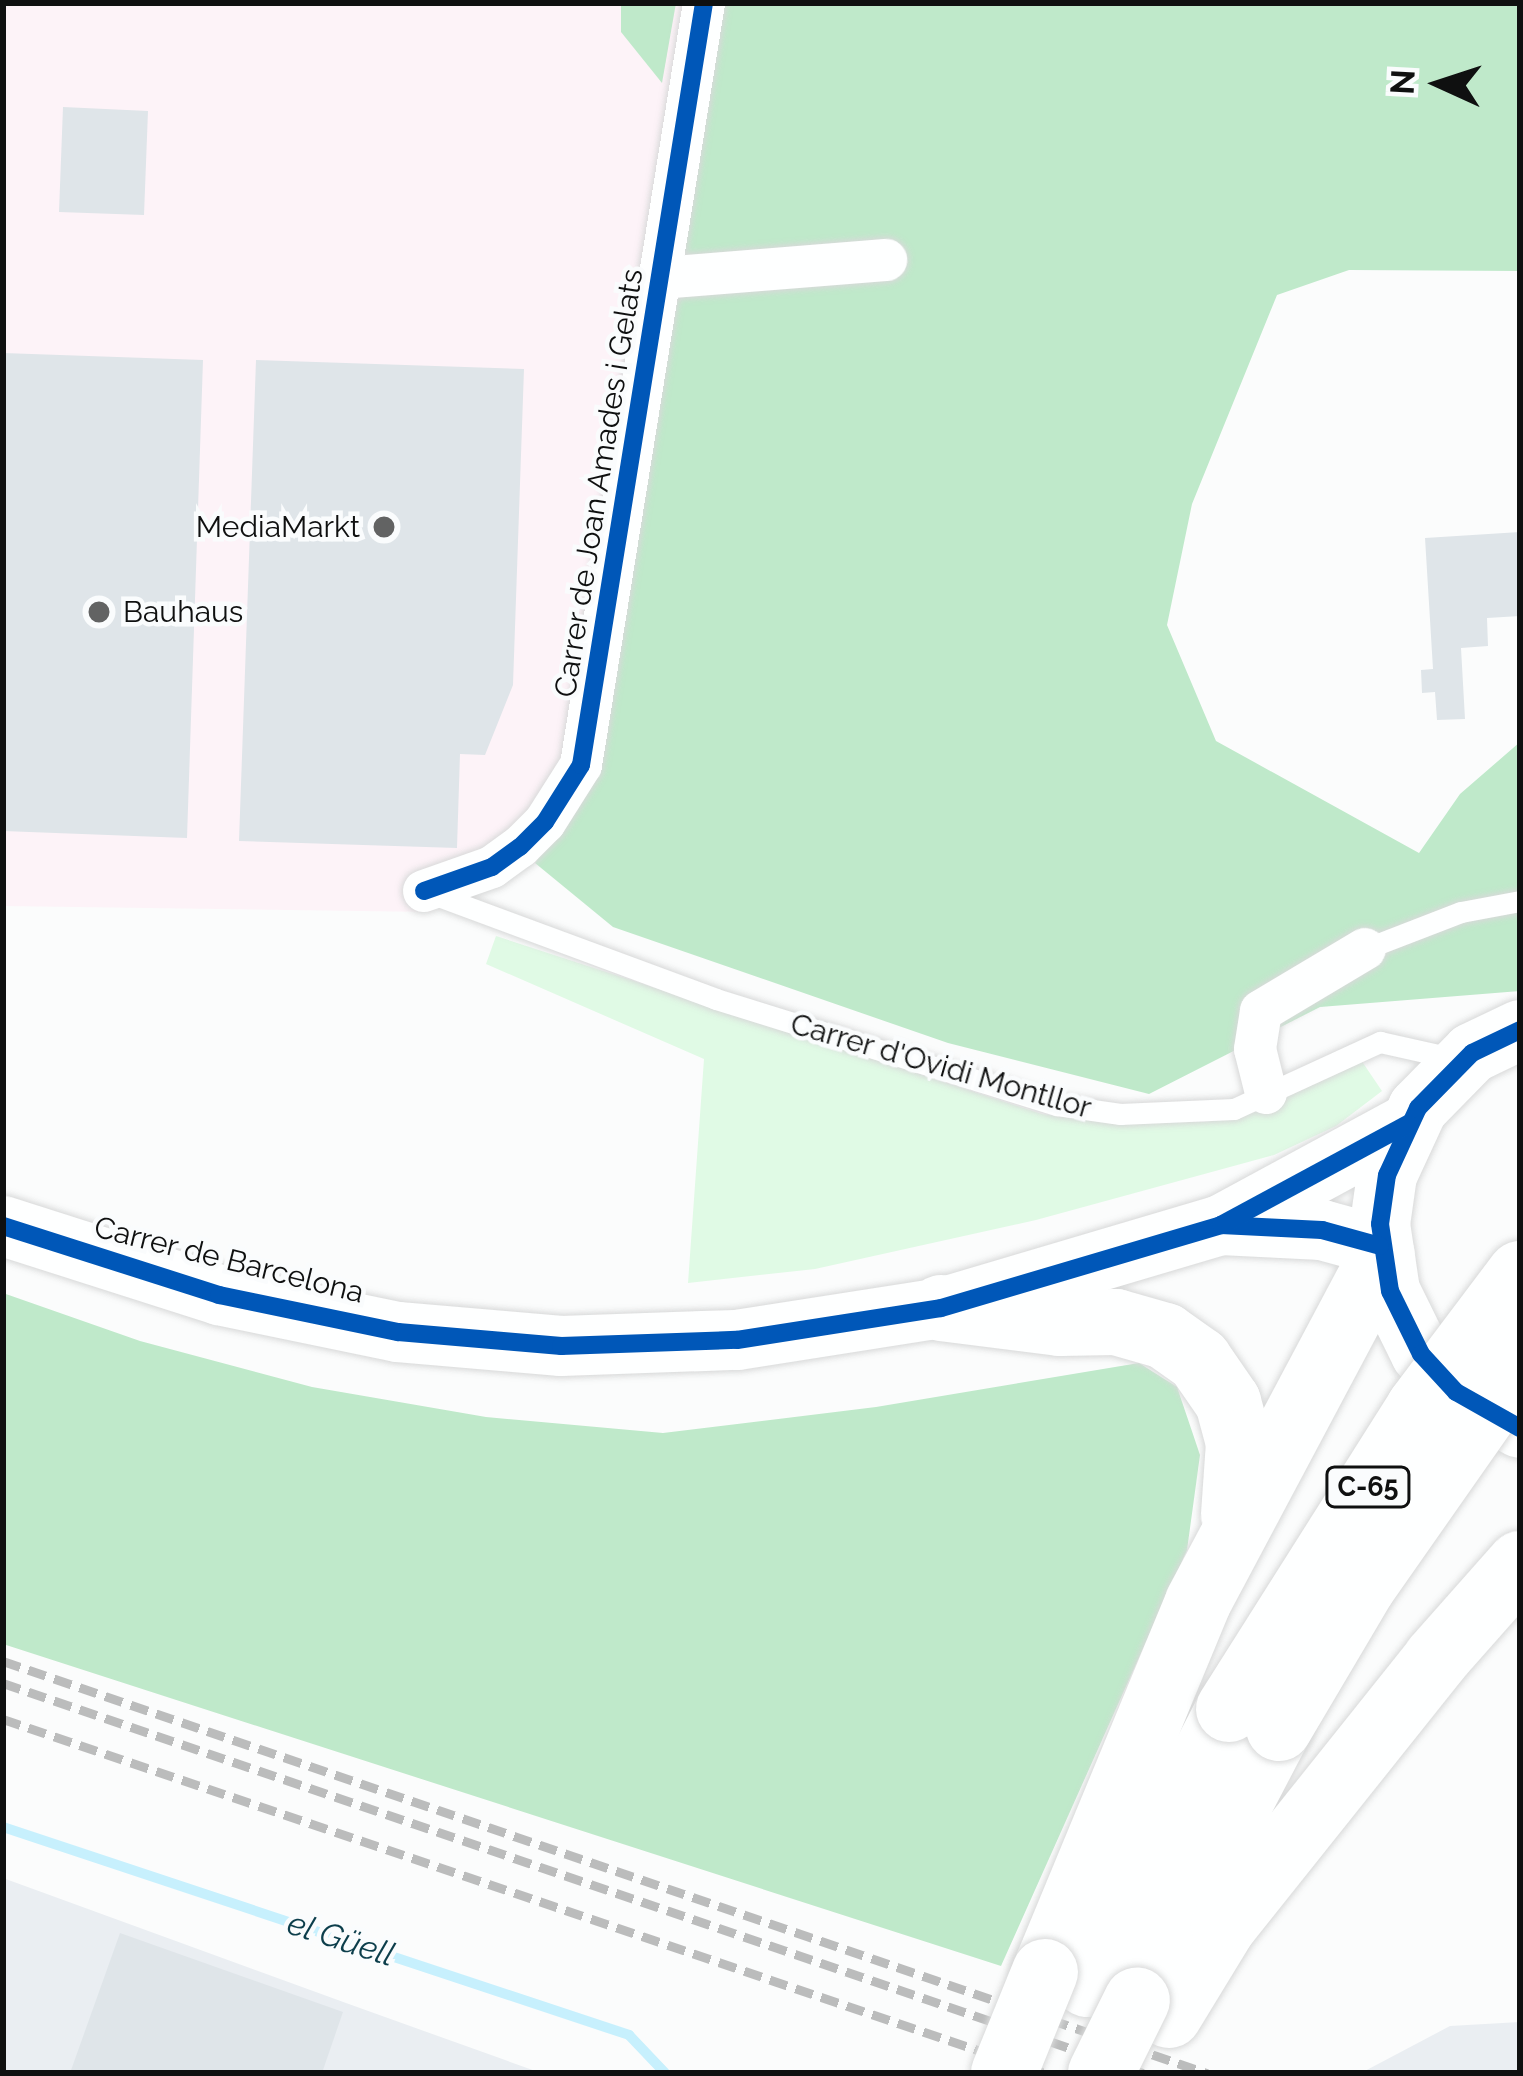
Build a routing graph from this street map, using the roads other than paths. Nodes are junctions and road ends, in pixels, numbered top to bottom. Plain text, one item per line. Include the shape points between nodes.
1 (704, 3) edge
2 (886, 260) dead end
3 (662, 278) junction
4 (424, 891) joint
5 (1520, 901) edge
6 (1365, 949) joint
7 (1520, 1030) edge
8 (1463, 1061) junction
9 (1266, 1093) junction
10 (1408, 1124) junction
11 (1221, 1225) junction
12 (3, 1226) edge
13 (1381, 1251) junction
14 (1520, 1274) edge
15 (941, 1308) junction
16 (1520, 1362) edge
17 (1520, 1427) edge
18 (1231, 1537) junction
19 (1520, 1564) edge
20 (1520, 1630) edge
21 (1254, 1718) junction
22 (1325, 1798) junction
23 (1109, 1993) junction
24 (1004, 2073) edge
25 (1042, 2073) edge
26 (1101, 2073) edge
27 (1135, 2073) edge

1 - 3 street, Carrer de Joan Amades i Gelats
2 - 3 street
3 - 4 street, Carrer de Joan Amades i Gelats via 580,765 545,823 520,847 492,867
4 - 9 lane, Carrer d'Ovidi Montllor via 716,999 1057,1105 1188,1114 1234,1109
5 - 6 lane via 1461,912
6 - 9 street via 1262,1011 1255,1049
7 - 8 main road
8 - 9 lane, Carrer d'Ovidi Montllor via 1380,1042
8 - 10 main road
10 - 11 main road, Carrer de Barcelona
10 - 13 main road via 1387,1175
11 - 13 main road, Carrer de Barcelona via 1322,1231
11 - 15 main road, Carrer de Barcelona
12 - 15 main road, Carrer de Barcelona via 280,1310 477,1341 737,1340
13 - 17 main road via 1396,1310 1421,1354 1456,1392
13 - 18 highway
14 - 21 highway, C-65, bridge via 1419,1408
15 - 18 highway via 1116,1322 1165,1336 1199,1360 1228,1402 1239,1443
16 - 21 highway, C-65, bridge via 1363,1586
18 - 23 highway via 1198,1602
19 - 22 highway
20 - 22 highway via 1423,1723
21 - 23 highway, C-65
22 - 23 highway via 1224,1925
23 - 24 highway, bridge
23 - 25 highway, C-65
23 - 26 highway, C-65, bridge
23 - 27 highway

